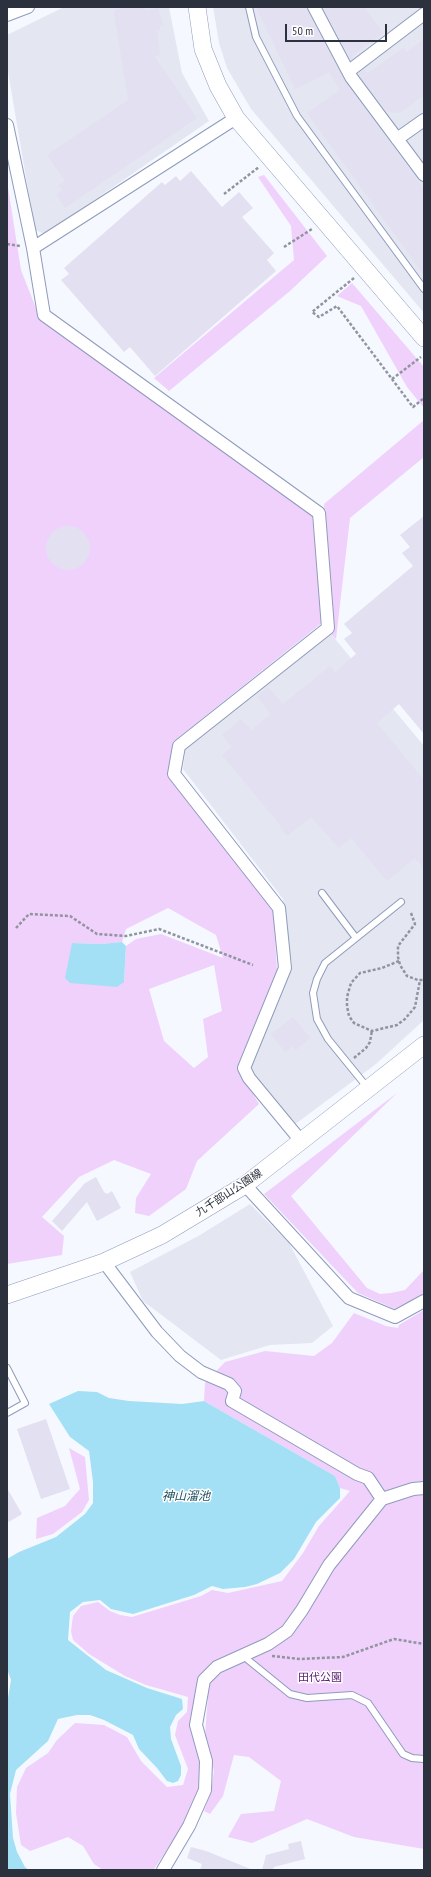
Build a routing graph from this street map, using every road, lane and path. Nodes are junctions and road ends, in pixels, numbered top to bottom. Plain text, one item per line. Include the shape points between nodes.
1 (28, 7) edge
2 (197, 7) edge
3 (249, 7) edge
4 (314, 7) edge
5 (424, 14) edge
6 (7, 15) edge
7 (349, 71) junction
8 (236, 118) junction
9 (424, 120) edge
10 (7, 125) edge
11 (397, 139) junction
12 (260, 167) dead end
13 (424, 175) edge
14 (224, 194) dead end
15 (312, 229) dead end
16 (284, 247) dead end
17 (33, 248) junction
18 (354, 278) dead end
19 (424, 289) edge
20 (424, 338) edge
21 (421, 358) dead end
22 (392, 379) junction
23 (424, 398) edge
24 (322, 893) dead end
25 (401, 902) dead end
26 (411, 913) dead end
27 (16, 928) dead end
28 (356, 938) junction
29 (399, 961) junction
30 (254, 965) dead end
31 (420, 980) junction
32 (424, 980) edge
33 (372, 1030) junction
34 (424, 1045) edge
35 (347, 1063) junction
36 (368, 1088) junction
37 (301, 1141) junction
38 (245, 1185) junction
39 (104, 1262) junction
40 (7, 1295) edge
41 (424, 1301) edge
42 (7, 1368) edge
43 (7, 1412) edge
44 (424, 1488) edge
45 (382, 1498) junction
46 (424, 1644) edge
47 (254, 1650) junction
48 (242, 1655) junction
49 (424, 1759) edge
50 (163, 1870) edge

1 - 6 street
2 - 8 main road via 204,49 218,86
3 - 19 lane via 256,37 296,116
4 - 7 street
5 - 7 street
7 - 11 street
8 - 17 street
8 - 20 main road
9 - 11 street
10 - 17 street
11 - 13 street
12 - 14 path
15 - 16 path
17 - 37 street via 44,315 319,513 328,628 179,746 174,774 279,908 285,968 244,1068 249,1078
18 - 22 path via 312,312 319,317 337,306
21 - 22 path
22 - 23 path via 413,407
24 - 28 lane
25 - 28 lane
26 - 29 path via 415,924 398,946
27 - 30 path via 29,914 70,916 97,934 126,936 159,929
28 - 35 lane via 325,963 313,993 317,1019 328,1040
29 - 31 path via 407,976
29 - 33 path via 360,973 351,983 347,1006 349,1016 354,1023
31 - 32 path
31 - 33 path via 415,1007 405,1019 390,1027
33 - 35 path via 366,1048
34 - 36 main road, 九千部山公園線
35 - 36 lane
36 - 37 main road, 九千部山公園線
37 - 38 main road, 九千部山公園線
38 - 39 main road, 九千部山公園線 via 162,1235
38 - 41 street via 349,1298 395,1317
39 - 40 main road, 九千部山公園線
39 - 45 street via 156,1332 180,1356 201,1372 229,1384 235,1391 232,1401 368,1478
42 - 43 lane via 24,1403
44 - 45 street
45 - 47 street via 329,1565 287,1631
46 - 47 path via 394,1639 343,1657 308,1659 265,1654
47 - 48 street
48 - 49 lane via 290,1694 307,1698 352,1695 368,1702 402,1754
48 - 50 street via 217,1667 204,1680 196,1725 206,1761 205,1790 189,1826

